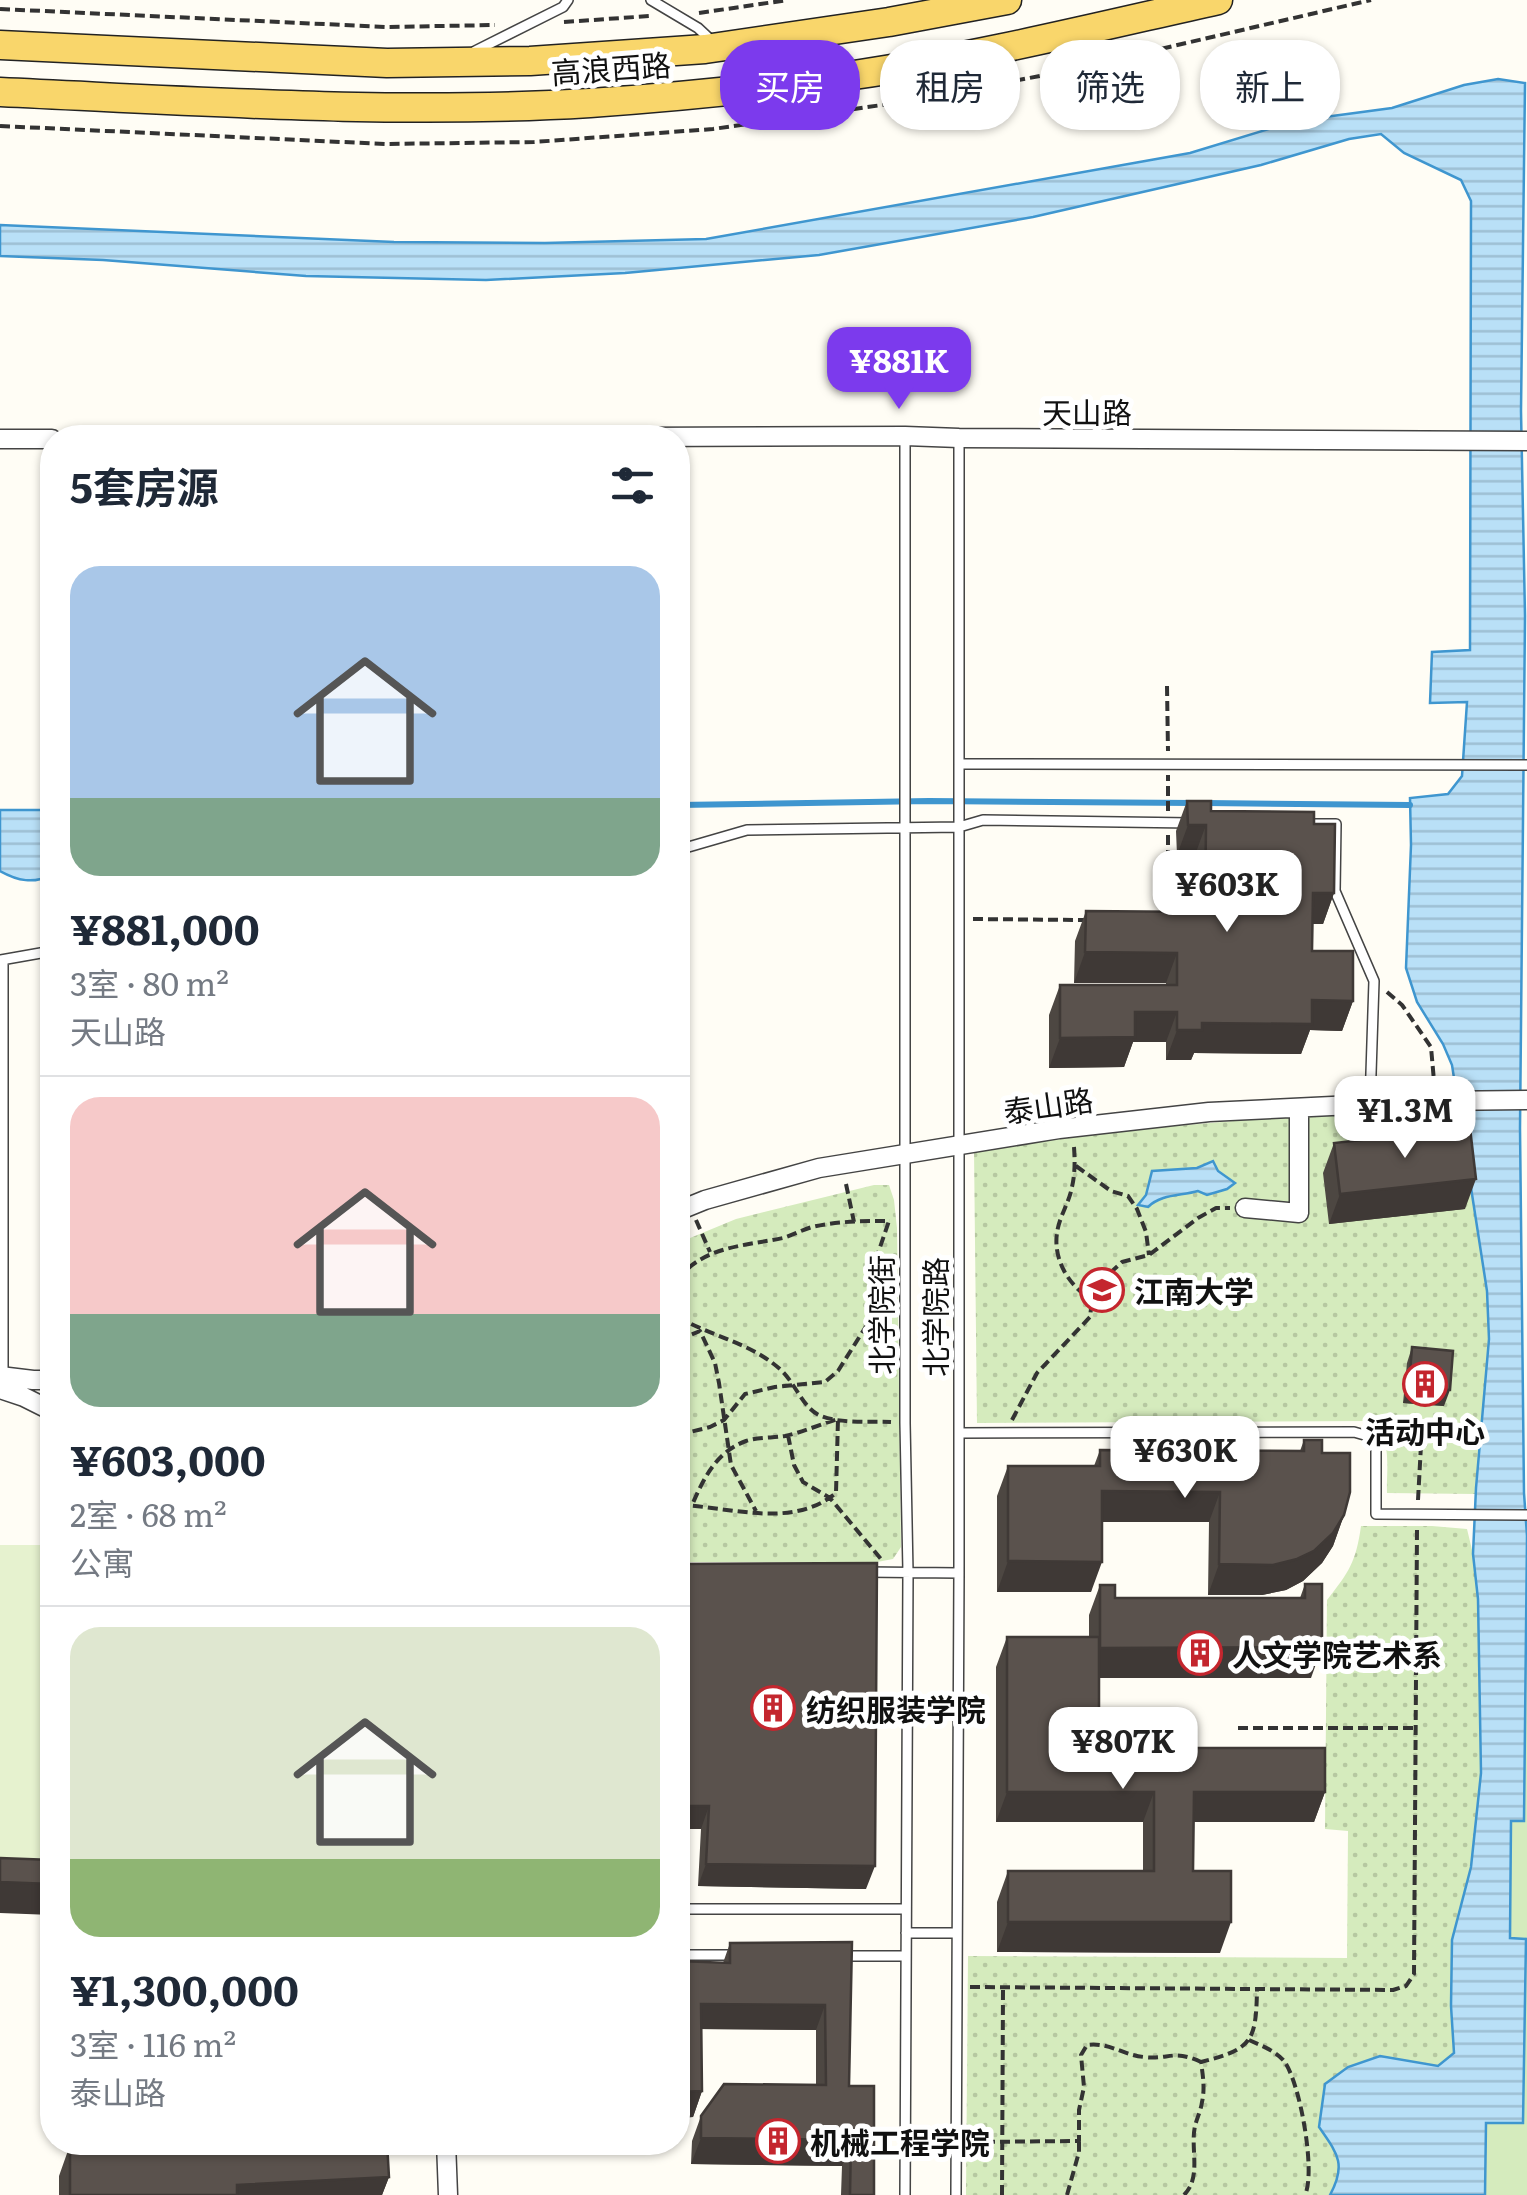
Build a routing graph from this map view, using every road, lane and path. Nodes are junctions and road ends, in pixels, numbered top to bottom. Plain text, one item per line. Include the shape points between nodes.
1 (568, 0) edge
2 (651, 0) edge
3 (788, 0) edge
4 (1007, 0) edge
5 (1218, 0) edge
6 (0, 9) edge
7 (674, 14) junction
8 (529, 25) junction
9 (0, 45) edge
10 (719, 47) junction
11 (450, 62) junction
12 (0, 92) edge
13 (905, 436) junction
14 (690, 437) edge
15 (40, 438) edge
16 (958, 438) junction
17 (0, 439) edge
18 (1527, 440) edge
19 (1167, 686) dead end
20 (959, 764) junction
21 (1168, 765) junction
22 (1527, 765) edge
23 (1168, 822) junction
24 (1205, 823) edge
25 (1298, 824) edge
26 (959, 827) junction
27 (905, 828) junction
28 (690, 847) edge
29 (959, 920) junction
30 (1092, 920) edge
31 (1168, 921) edge
32 (40, 953) edge
33 (2, 960) edge
34 (1374, 981) junction
35 (1527, 1100) edge
36 (1435, 1101) junction
37 (1370, 1104) junction
38 (1299, 1108) junction
39 (1072, 1128) junction
40 (960, 1145) junction
41 (904, 1154) junction
42 (842, 1164) junction
43 (1076, 1166) junction
44 (690, 1207) edge
45 (1245, 1208) joint
46 (690, 1219) edge
47 (904, 1220) junction
48 (889, 1221) junction
49 (854, 1222) junction
50 (710, 1252) junction
51 (1148, 1255) junction
52 (690, 1266) edge
53 (1092, 1300) junction
54 (690, 1325) edge
55 (700, 1330) junction
56 (690, 1335) edge
57 (1, 1380) edge
58 (40, 1380) edge
59 (795, 1385) junction
60 (40, 1405) edge
61 (838, 1419) junction
62 (724, 1420) junction
63 (904, 1423) junction
64 (690, 1432) edge
65 (959, 1433) junction
66 (1005, 1433) junction
67 (788, 1436) junction
68 (1421, 1445) dead end
69 (728, 1451) junction
70 (830, 1498) junction
71 (692, 1505) joint
72 (757, 1513) junction
73 (1417, 1514) junction
74 (1527, 1515) edge
75 (852, 1572) edge
76 (891, 1572) junction
77 (908, 1572) junction
78 (959, 1572) junction
79 (1238, 1728) dead end
80 (1416, 1728) junction
81 (690, 1909) edge
82 (906, 1909) junction
83 (906, 1933) junction
84 (956, 1933) junction
85 (690, 1955) edge
86 (754, 1956) edge
87 (830, 1956) edge
88 (906, 1956) junction
89 (957, 1987) junction
90 (1004, 1988) junction
91 (1257, 1990) junction
92 (1249, 2040) junction
93 (1201, 2062) junction
94 (1079, 2141) junction
95 (956, 2142) junction
96 (1002, 2142) junction
97 (446, 2155) edge
98 (448, 2195) edge
99 (905, 2195) edge
100 (956, 2195) edge
101 (1002, 2195) edge
102 (1068, 2195) edge
103 (1186, 2195) edge
104 (1304, 2195) edge

1 - 8 lane
2 - 7 lane
3 - 7 path
4 - 10 main road, 高浪西路
5 - 12 main road, 高浪西路 via 855,75 602,102 344,107
6 - 8 path via 388,26
7 - 8 path
7 - 10 lane
8 - 11 lane
9 - 11 main road, 高浪西路
10 - 11 main road, 高浪西路
13 - 14 street, 天山路
13 - 16 street, 天山路
13 - 27 lane, 北学院街
15 - 17 street
16 - 18 street, 天山路
16 - 20 lane, 北学院路
19 - 21 path
20 - 21 lane
20 - 26 lane, 北学院路
21 - 22 lane
21 - 23 path
23 - 24 lane
23 - 26 lane via 983,820
23 - 31 path
25 - 34 lane via 1336,824 1335,891
26 - 27 lane
26 - 29 lane, 北学院路
27 - 28 lane via 747,830
27 - 41 lane, 北学院街
29 - 30 path
29 - 40 lane, 北学院路
32 - 33 lane
33 - 57 lane
34 - 36 path via 1402,1005 1431,1047
34 - 37 lane
35 - 36 street, 泰山路
36 - 37 street, 泰山路
37 - 38 street, 泰山路
38 - 39 street, 泰山路
38 - 45 street via 1299,1213
39 - 40 street, 泰山路
39 - 43 path
40 - 41 street, 泰山路
40 - 65 lane, 北学院路
41 - 42 street, 泰山路
41 - 47 lane, 北学院街
42 - 44 street, 泰山路
42 - 49 path
43 - 51 path via 1128,1196 1146,1232
43 - 53 path via 1057,1250 1064,1274
45 - 51 path via 1216,1208
46 - 50 path
47 - 48 path
47 - 63 lane, 北学院街
48 - 49 path
48 - 59 path via 876,1259 870,1320 838,1371 825,1382
49 - 50 path
50 - 52 path
51 - 53 path via 1122,1262
53 - 66 path via 1090,1318 1037,1373
54 - 55 path
55 - 56 path
55 - 59 path via 754,1351
55 - 62 path via 720,1383
57 - 58 street
57 - 60 street
59 - 61 path via 807,1407
59 - 62 path via 746,1394
61 - 63 path
61 - 67 path
61 - 70 path via 836,1493
62 - 64 path
62 - 69 path
63 - 77 lane, 北学院街
65 - 66 lane
65 - 78 lane, 北学院路
66 - 73 lane via 1354,1432 1376,1447 1376,1514
67 - 69 path via 748,1440
67 - 70 path via 804,1482
68 - 73 path
69 - 71 path
69 - 72 path
70 - 72 path via 792,1512
70 - 76 path
71 - 72 path
73 - 74 lane
73 - 80 path
75 - 76 lane
76 - 77 lane
77 - 78 lane
77 - 82 lane, 北学院街
78 - 84 lane, 北学院路
79 - 80 path
80 - 91 path via 1414,1974 1393,1990
81 - 82 lane
82 - 83 lane, 北学院街
83 - 84 lane
83 - 88 lane, 北学院街
84 - 89 lane, 北学院路
85 - 86 lane
87 - 88 lane
88 - 99 lane, 北学院街
89 - 90 path
89 - 95 lane, 北学院路
90 - 91 path
90 - 96 path
91 - 92 path
92 - 93 path via 1229,2055
92 - 104 path via 1284,2060 1296,2089 1309,2165
93 - 94 path via 1184,2054 1143,2057 1087,2045 1080,2055
93 - 103 path via 1202,2105
94 - 96 path
94 - 102 path
95 - 96 path
95 - 100 lane, 北学院路
96 - 101 path
97 - 98 street

